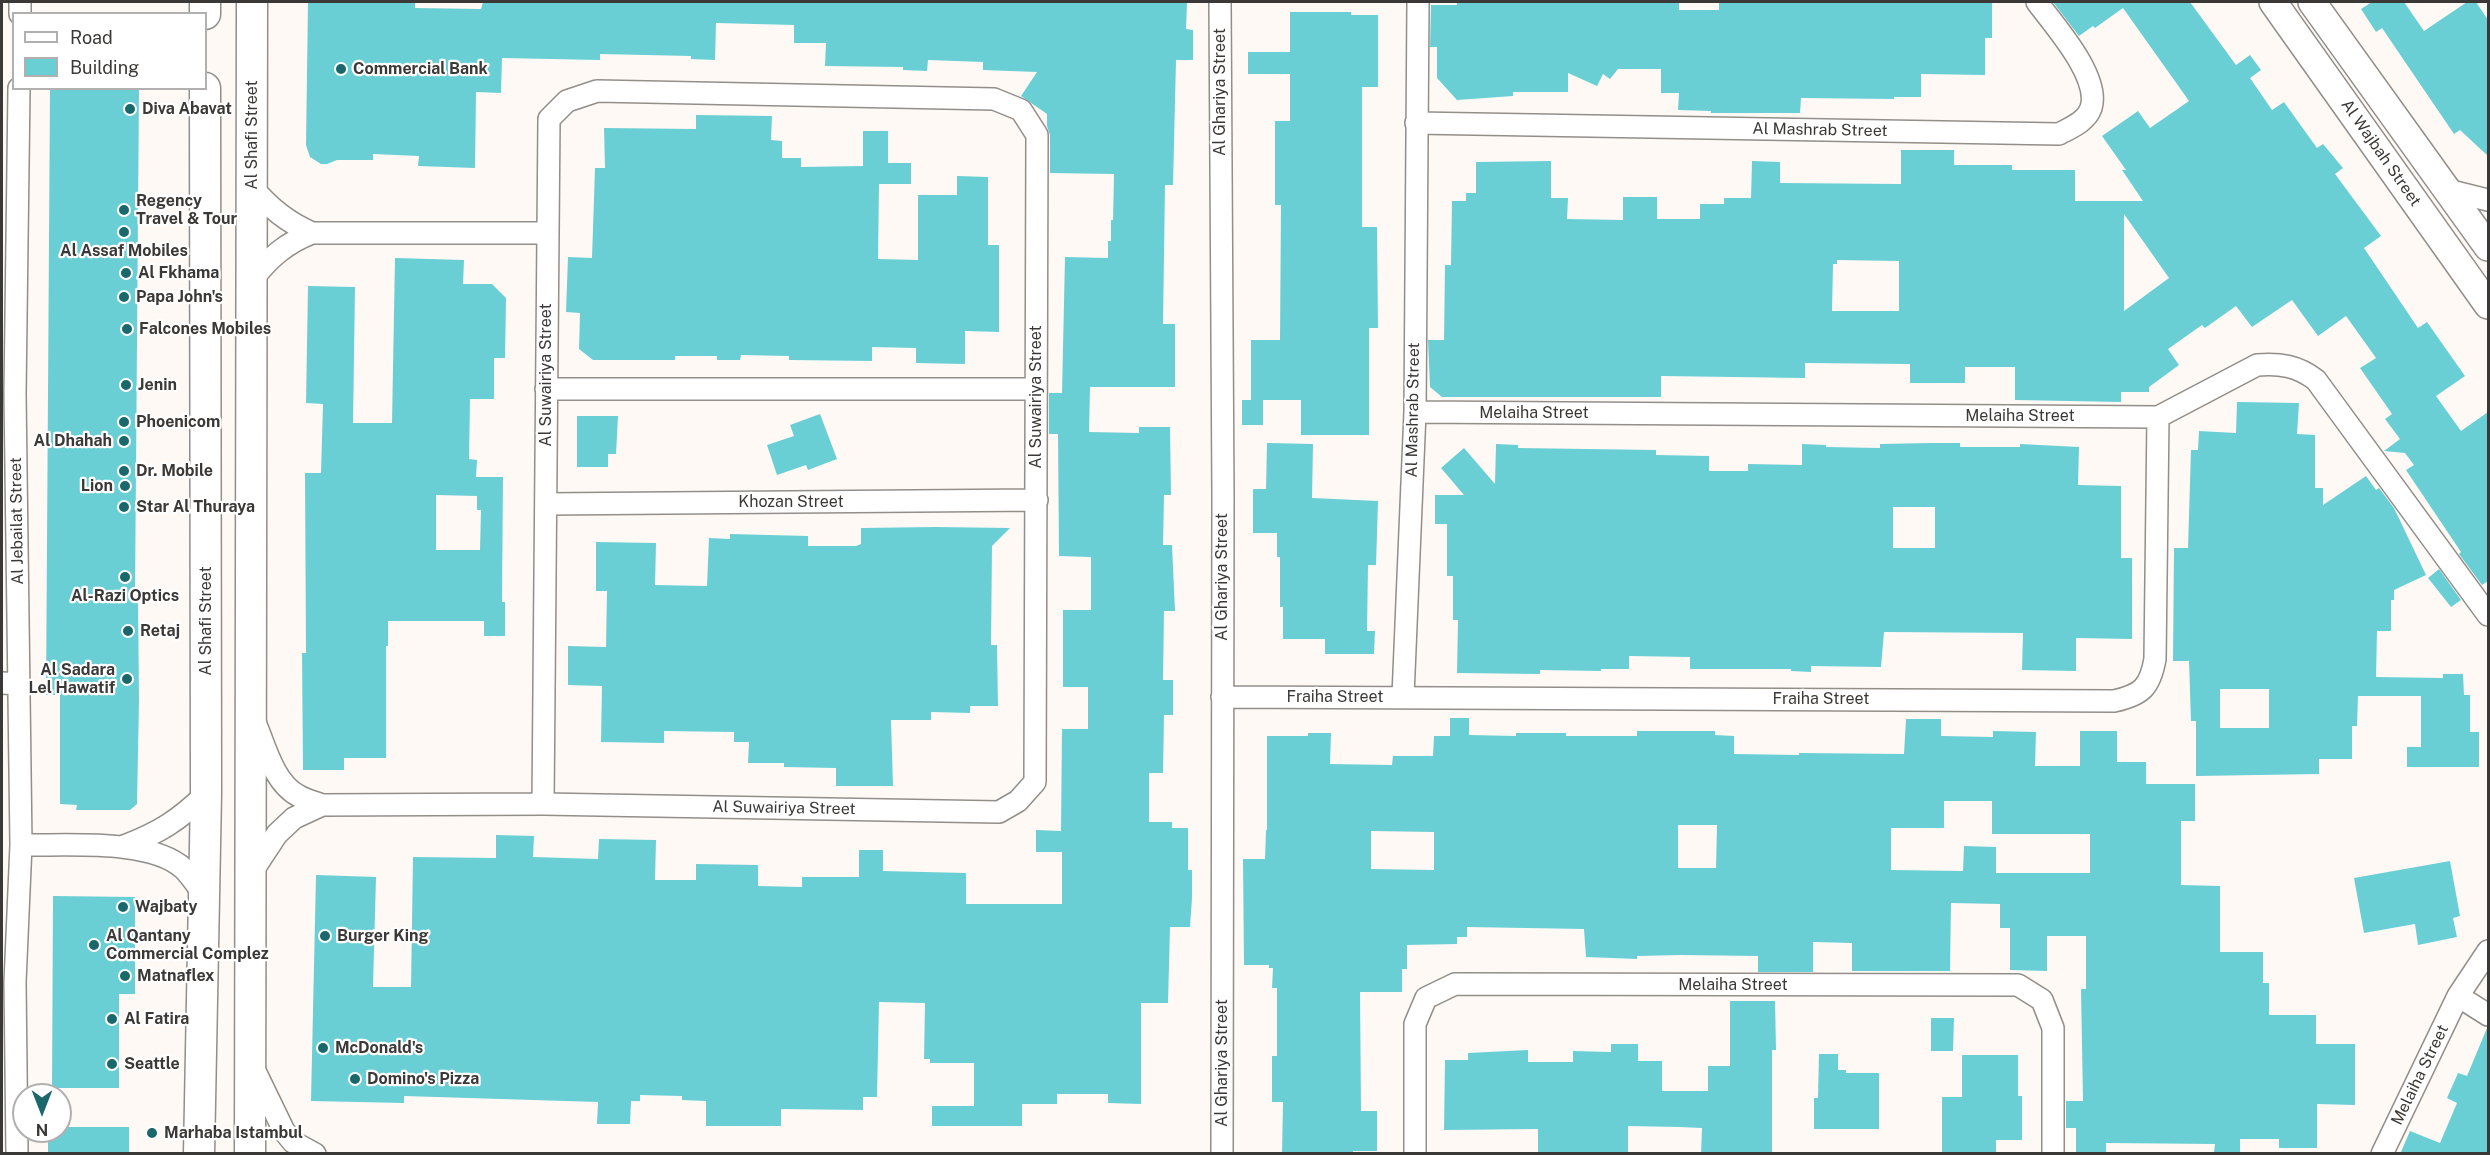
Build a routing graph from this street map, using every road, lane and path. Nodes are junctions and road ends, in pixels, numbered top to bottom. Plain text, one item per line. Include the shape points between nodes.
1 (252, 2) edge
2 (1220, 2) edge
3 (1418, 2) edge
4 (2037, 2) edge
5 (2273, 2) edge
6 (2312, 2) edge
7 (19, 90) edge
8 (205, 90) edge
9 (1416, 123) junction
10 (252, 187) junction
11 (2447, 190) junction
12 (2488, 200) edge
13 (312, 233) junction
14 (548, 233) junction
15 (2488, 247) edge
16 (252, 280) junction
17 (2488, 305) edge
18 (546, 389) junction
19 (1036, 389) junction
20 (8, 394) edge
21 (1414, 412) junction
22 (2158, 417) junction
23 (1036, 500) junction
24 (546, 504) junction
25 (2488, 615) edge
26 (11, 683) edge
27 (1403, 696) junction
28 (1222, 697) junction
29 (250, 710) junction
30 (206, 794) junction
31 (543, 804) junction
32 (322, 805) junction
33 (21, 845) junction
34 (121, 847) junction
35 (250, 875) junction
36 (204, 895) junction
37 (2488, 951) edge
38 (8, 982) edge
39 (2457, 996) junction
40 (2488, 1015) edge
41 (250, 1060) junction
42 (17, 1154) edge
43 (199, 1154) edge
44 (250, 1154) edge
45 (315, 1154) edge
46 (1222, 1154) edge
47 (1415, 1154) edge
48 (2053, 1154) edge
49 (2382, 1154) edge

1 - 10 main road, Al Shafi Street
2 - 28 street, Al Ghariya Street
3 - 9 street, Al Mashrab Street
4 - 9 street, Al Mashrab Street via 2083,67 2091,88 2091,108 2078,125 2059,134
5 - 17 street, Al Wajbah Street
6 - 11 street, Al Wajbah Street
7 - 20 street, Al Jebailat Street
8 - 30 main road, Al Shafi Street
9 - 21 street, Al Mashrab Street
10 - 13 street via 292,224
10 - 16 main road, Al Shafi Street
11 - 12 street
11 - 15 street, Al Wajbah Street
13 - 14 street
13 - 16 street via 292,241 268,260
14 - 18 street, Al Suwairiya Street
14 - 19 street, Al Suwairiya Street via 549,119 567,100 597,91 994,99 1021,110 1037,135
16 - 29 main road, Al Shafi Street
18 - 19 street
18 - 24 street, Al Suwairiya Street
19 - 23 street, Al Suwairiya Street
20 - 26 street, Al Jebailat Street
21 - 22 street, Melaiha Street
21 - 27 street, Al Mashrab Street
22 - 25 street, Melaiha Street via 2257,364 2274,363 2305,371 2316,380
22 - 27 street, Fraiha Street via 2155,659 2152,677 2142,691 2129,698 2114,701
23 - 24 street, Khozan Street
23 - 31 street, Al Suwairiya Street via 1035,782 1018,801 999,812
24 - 31 street, Al Suwairiya Street
26 - 33 street, Al Jebailat Street
27 - 28 street, Fraiha Street
28 - 46 street, Al Ghariya Street
29 - 32 street, Al Suwairiya Street via 275,770 284,782 297,795
29 - 35 main road, Al Shafi Street
30 - 34 street via 182,817 153,835
30 - 36 main road, Al Shafi Street
31 - 32 street, Al Suwairiya Street
32 - 35 street, Al Suwairiya Street via 294,818 277,834
33 - 34 street
33 - 38 street, Al Jebailat Street
34 - 36 street via 154,852 184,869
35 - 41 main road, Al Shafi Street
36 - 43 main road, Al Shafi Street
37 - 39 street, Melaiha Street
38 - 42 street, Al Jebailat Street
39 - 40 street
39 - 49 street, Melaiha Street
41 - 44 main road, Al Shafi Street
41 - 45 street, Al Shafi Street via 284,1131 293,1142
47 - 48 street, Melaiha Street via 1414,1024 1418,1015 1426,998 1455,984 1491,984 2018,986 2042,1000 2053,1028

